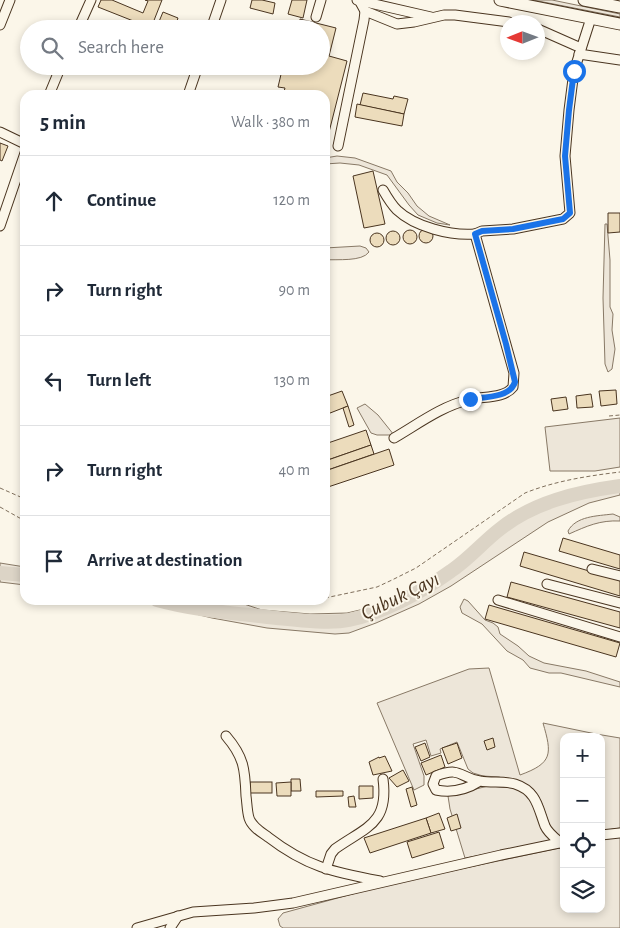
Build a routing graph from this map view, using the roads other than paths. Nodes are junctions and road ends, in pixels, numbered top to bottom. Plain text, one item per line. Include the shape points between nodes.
1 (10, 0) edge
2 (91, 0) edge
3 (221, 0) edge
4 (322, 0) edge
5 (358, 0) edge
6 (500, 0) edge
7 (584, 0) edge
8 (620, 7) edge
9 (365, 11) junction
10 (316, 17) dead end
11 (434, 18) junction
12 (591, 18) junction
13 (82, 20) edge
14 (214, 20) edge
15 (500, 21) edge
16 (620, 24) edge
17 (0, 25) edge
18 (545, 33) edge
19 (580, 51) junction
20 (620, 60) edge
21 (58, 75) edge
22 (195, 75) edge
23 (51, 90) edge
24 (190, 90) edge
25 (0, 132) edge
26 (20, 142) edge
27 (338, 146) dead end
28 (20, 168) edge
29 (383, 190) dead end
30 (0, 226) edge
31 (475, 234) junction
32 (394, 438) dead end
33 (592, 569) dead end
34 (620, 576) edge
35 (547, 584) dead end
36 (498, 600) dead end
37 (620, 603) edge
38 (620, 637) edge
39 (226, 736) dead end
40 (383, 779) dead end
41 (480, 782) dead end
42 (620, 833) edge
43 (605, 835) edge
44 (560, 842) edge
45 (560, 843) edge
46 (326, 869) junction
47 (383, 881) junction
48 (178, 916) junction
49 (137, 928) edge
50 (170, 928) edge

1 - 17 street
2 - 13 street
3 - 14 street
4 - 10 street
5 - 9 street
5 - 11 street
6 - 12 main road
7 - 8 main road
9 - 11 street via 397,24
9 - 27 street
11 - 15 street via 444,15
12 - 16 main road
12 - 19 street
18 - 19 street
19 - 20 street
19 - 31 street via 574,71 566,140 565,171 570,213 563,219
21 - 23 street
22 - 24 street
25 - 26 street
28 - 30 street
29 - 31 street via 397,210 415,221 446,232
31 - 32 street via 515,382 506,393 450,406
33 - 34 street
35 - 37 street
36 - 38 street
39 - 46 street via 237,748 244,766 249,820 297,857
40 - 46 street via 385,795 378,816 369,828 335,849
41 - 44 street via 515,784 531,792 550,834
42 - 43 street
45 - 47 street
46 - 47 street
47 - 48 street via 293,903
48 - 49 street
48 - 50 street

